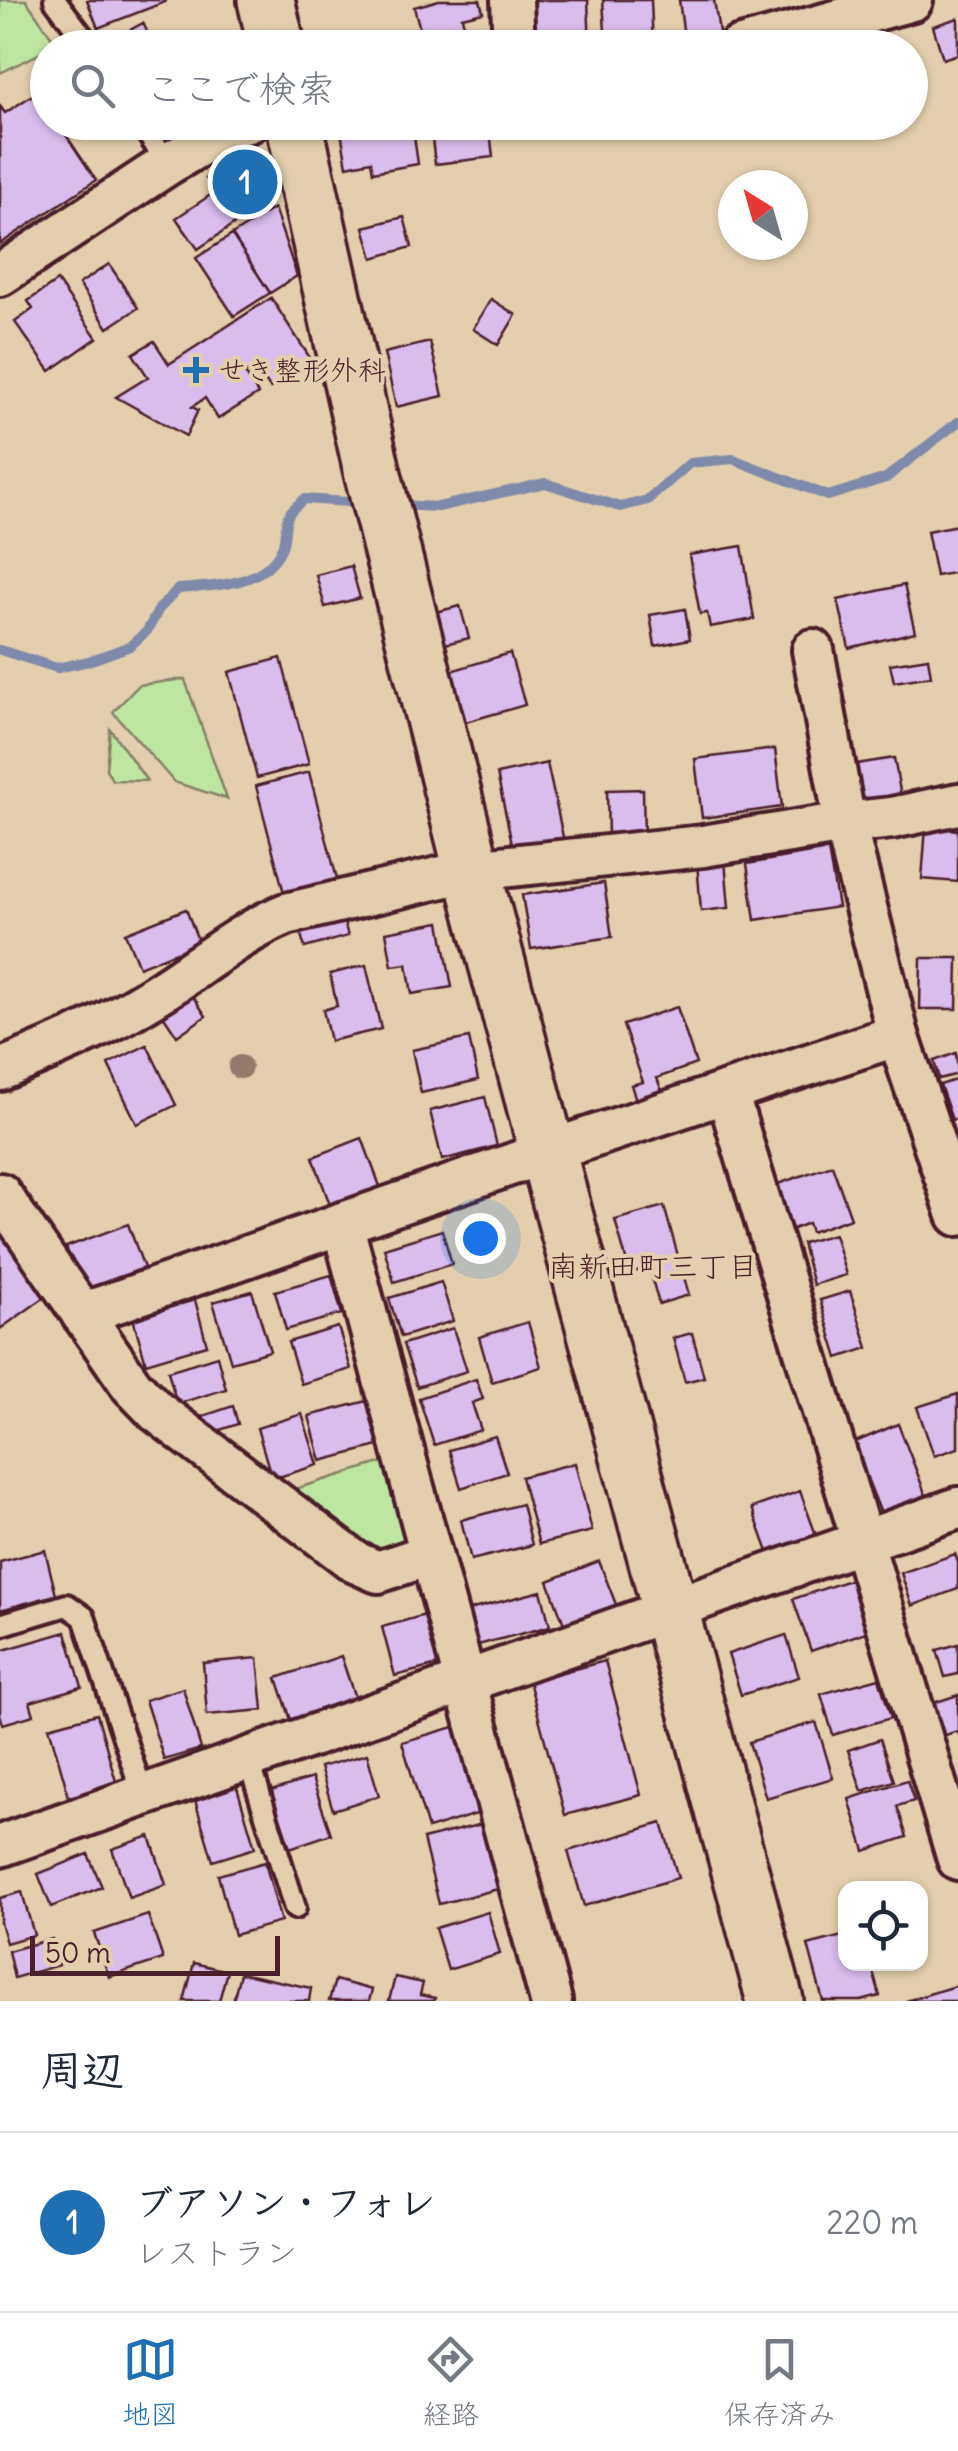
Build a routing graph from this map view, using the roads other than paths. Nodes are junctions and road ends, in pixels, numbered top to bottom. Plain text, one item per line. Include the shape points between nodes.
1 (54, 0) edge
2 (266, 0) edge
3 (512, 0) edge
4 (912, 0) edge
5 (77, 30) edge
6 (273, 30) edge
7 (513, 30) edge
8 (803, 30) edge
9 (152, 140) edge
10 (208, 140) edge
11 (298, 140) edge
12 (168, 164) junction
13 (0, 275) edge
14 (813, 650) dead end
15 (958, 804) edge
16 (845, 823) junction
17 (472, 870) junction
18 (898, 1034) junction
19 (0, 1070) edge
20 (728, 1092) junction
21 (547, 1152) junction
22 (0, 1194) edge
23 (958, 1215) edge
24 (342, 1223) junction
25 (82, 1314) junction
26 (958, 1508) edge
27 (863, 1542) junction
28 (431, 1554) junction
29 (670, 1609) junction
30 (0, 1626) edge
31 (465, 1680) junction
32 (248, 1758) junction
33 (144, 1795) junction
34 (0, 1846) edge
35 (958, 1860) edge
36 (295, 1908) dead end
37 (551, 2001) edge
38 (775, 2001) edge

1 - 5 lane
2 - 6 street
3 - 7 street
4 - 8 street
9 - 12 lane
10 - 12 street
11 - 17 street
12 - 13 street
14 - 16 street
15 - 16 street
16 - 17 street via 704,846
16 - 18 street
17 - 19 street via 286,914 85,1035
17 - 21 street
18 - 20 street
18 - 23 street
20 - 21 street
20 - 27 street
21 - 24 street
21 - 29 street
22 - 25 street
24 - 25 street
24 - 28 street
25 - 28 street via 156,1411 356,1562 378,1572
26 - 27 street
27 - 29 street
27 - 35 street
28 - 31 street
29 - 31 street
29 - 38 street
30 - 33 lane via 66,1605 84,1617
31 - 32 street
31 - 37 street
32 - 33 street
32 - 36 lane
33 - 34 street

